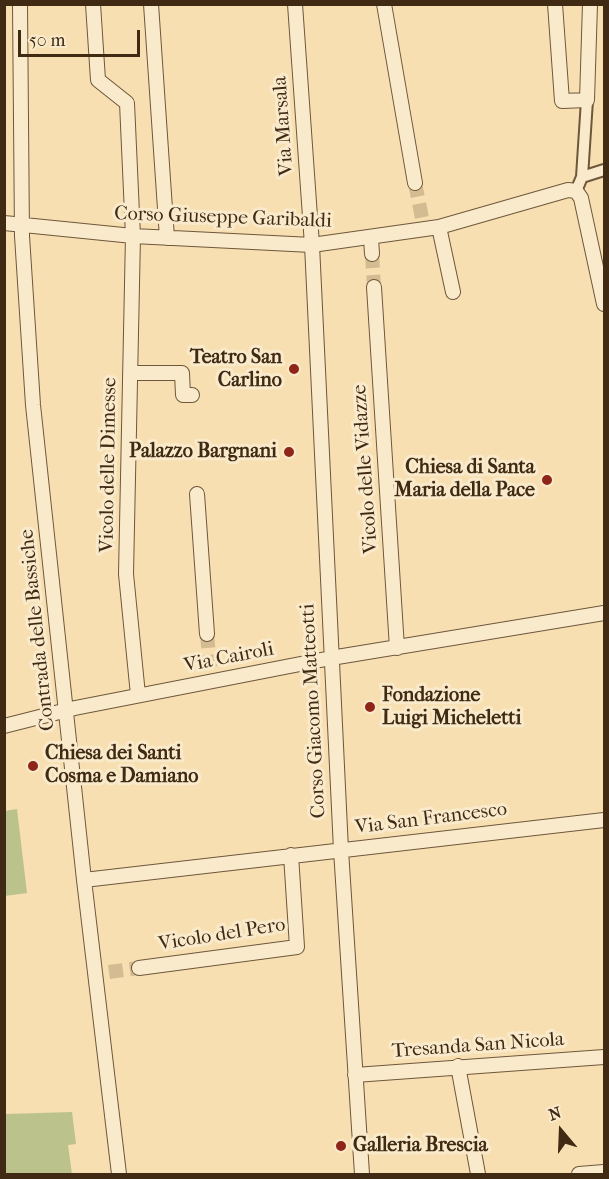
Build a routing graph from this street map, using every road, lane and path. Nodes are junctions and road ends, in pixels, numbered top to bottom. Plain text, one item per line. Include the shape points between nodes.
1 (21, 4) edge
2 (93, 4) edge
3 (151, 4) edge
4 (295, 4) edge
5 (384, 4) edge
6 (555, 4) edge
7 (590, 4) edge
8 (587, 100) junction
9 (604, 170) edge
10 (582, 177) junction
11 (415, 183) tunnel mouth
12 (576, 191) junction
13 (4, 223) edge
14 (22, 224) junction
15 (439, 227) junction
16 (133, 236) junction
17 (167, 238) junction
18 (371, 238) junction
19 (312, 245) junction
20 (372, 254) tunnel mouth
21 (374, 287) tunnel mouth
22 (453, 292) dead end
23 (604, 304) edge
24 (130, 374) junction
25 (192, 394) dead end
26 (197, 494) dead end
27 (604, 613) edge
28 (207, 634) tunnel mouth
29 (397, 648) junction
30 (331, 658) junction
31 (210, 667) tunnel mouth
32 (211, 681) junction
33 (138, 695) junction
34 (67, 710) junction
35 (4, 726) edge
36 (604, 820) edge
37 (341, 850) junction
38 (291, 855) junction
39 (84, 880) junction
40 (139, 968) tunnel mouth
41 (604, 1058) edge
42 (458, 1066) junction
43 (355, 1075) junction
44 (604, 1172) edge
45 (119, 1174) edge
46 (362, 1174) edge
47 (478, 1174) edge
48 (579, 1174) edge

1 - 14 street, Contrada delle Bassiche
2 - 16 street, Vicolo delle Dimesse via 98,80 127,103
3 - 17 street
4 - 19 street, Via Marsala
5 - 11 street
6 - 8 street via 562,101
7 - 8 street
8 - 10 street
9 - 10 street
10 - 12 street
12 - 15 street, Corso Giuseppe Garibaldi via 567,190
12 - 23 street via 581,198
13 - 14 street, Corso Giuseppe Garibaldi
14 - 16 street, Corso Giuseppe Garibaldi
14 - 34 street, Contrada delle Bassiche via 33,405
15 - 18 street, Corso Giuseppe Garibaldi via 423,223
15 - 22 street
16 - 17 street, Corso Giuseppe Garibaldi
16 - 24 street, Vicolo delle Dimesse
17 - 19 street, Corso Giuseppe Garibaldi
18 - 19 street, Corso Giuseppe Garibaldi
18 - 20 street
19 - 30 street, Corso Giacomo Matteotti
21 - 29 street, Vicolo delle Vidazze
24 - 25 street via 182,373 183,394
24 - 33 street, Vicolo delle Dimesse via 126,574
26 - 28 street
27 - 29 street, Via Cairoli
29 - 30 street, Via Cairoli
30 - 32 street, Via Cairoli
30 - 37 street, Corso Giacomo Matteotti
31 - 32 street
32 - 33 street, Via Cairoli
33 - 34 street, Via Cairoli
34 - 35 street, Via Cairoli
34 - 39 street, Contrada delle Bassiche
36 - 37 street, Via San Francesco
37 - 38 street, Via San Francesco
37 - 43 street, Corso Giacomo Matteotti
38 - 39 street, Via San Francesco
38 - 40 street, Vicolo del Pero via 297,947
39 - 45 street, Contrada delle Bassiche via 103,973
41 - 42 street, Tresanda San Nicola
42 - 43 street, Tresanda San Nicola
42 - 47 street
43 - 46 street, Corso Giacomo Matteotti
44 - 48 street

